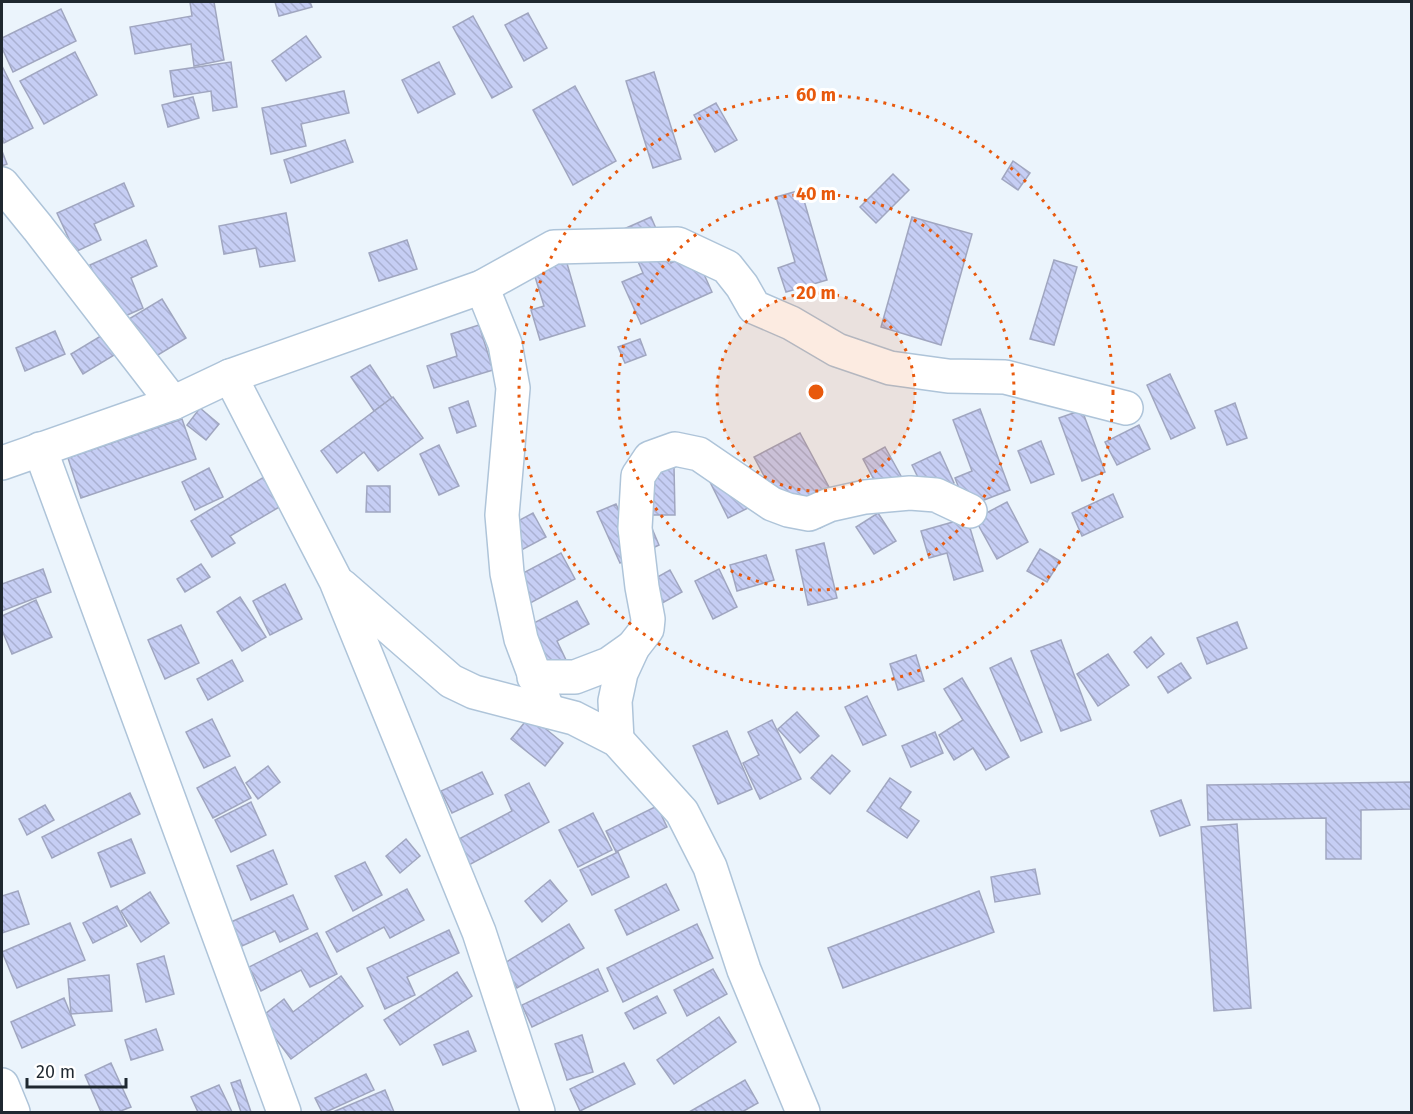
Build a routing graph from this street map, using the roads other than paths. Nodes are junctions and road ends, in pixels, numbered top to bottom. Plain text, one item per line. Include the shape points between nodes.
1 (2, 184) edge
2 (482, 287) junction
3 (230, 376) junction
4 (173, 403) junction
5 (1126, 408) dead end
6 (40, 449) junction
7 (2, 463) edge
8 (970, 511) dead end
9 (336, 581) junction
10 (633, 647) junction
11 (534, 677) junction
12 (548, 711) junction
13 (617, 740) junction
14 (2, 1085) edge
15 (13, 1113) edge
16 (284, 1113) edge
17 (538, 1113) edge
18 (803, 1113) edge

1 - 4 street
2 - 3 street
2 - 5 street via 554,247 678,244 727,267 754,307 792,323 837,350 890,368 1005,378
2 - 11 street via 505,344 513,388 502,515 507,573 521,639
3 - 4 street
3 - 9 street
4 - 6 street
6 - 7 street
6 - 16 street
8 - 10 street via 936,495 910,493 865,497 809,514 772,504 699,454 675,449 651,458 638,476 635,528 648,629
9 - 12 street via 451,681 474,692
9 - 17 street via 479,932
10 - 11 street via 609,664 575,677
10 - 13 street via 621,673 615,701
11 - 12 street
12 - 13 street via 574,718
13 - 18 street via 682,812 710,867 744,970
14 - 15 street

